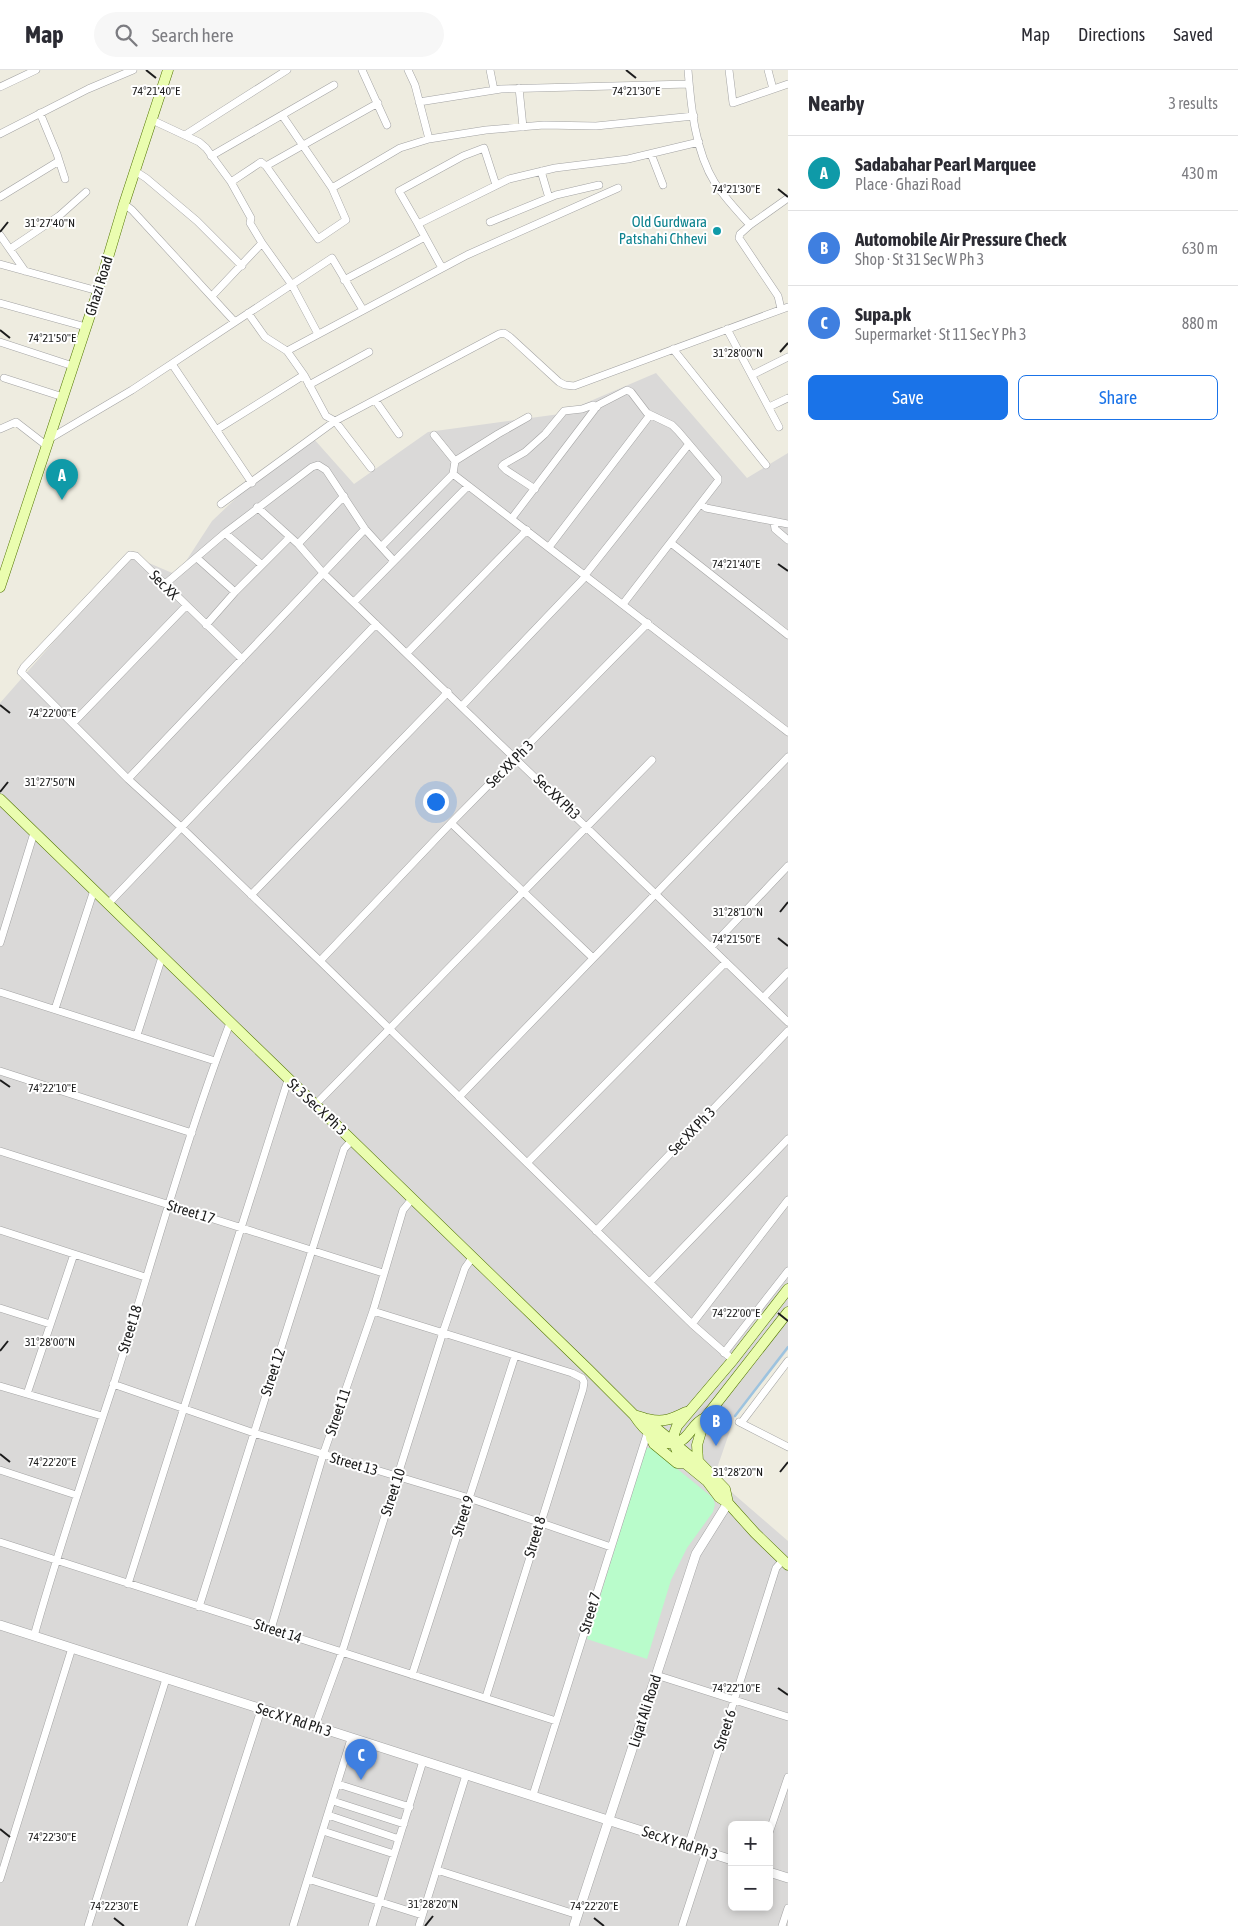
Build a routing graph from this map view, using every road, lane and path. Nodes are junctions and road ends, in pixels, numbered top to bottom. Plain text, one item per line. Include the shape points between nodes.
1 (17, 70) edge
2 (36, 70) edge
3 (133, 70) edge
4 (168, 70) edge
5 (286, 70) edge
6 (362, 70) edge
7 (408, 70) edge
8 (490, 70) edge
9 (688, 70) edge
10 (728, 70) edge
11 (768, 70) edge
12 (20, 78) junction
13 (689, 84) junction
14 (788, 84) edge
15 (334, 85) dead end
16 (0, 87) edge
17 (520, 88) junction
18 (773, 89) junction
19 (494, 90) junction
20 (419, 102) junction
21 (378, 103) junction
22 (40, 113) junction
23 (282, 115) junction
24 (694, 116) junction
25 (152, 120) junction
26 (387, 124) dead end
27 (523, 127) junction
28 (0, 134) edge
29 (185, 135) junction
30 (430, 140) junction
31 (698, 142) junction
32 (302, 145) junction
33 (651, 154) junction
34 (211, 156) junction
35 (60, 161) junction
36 (266, 166) junction
37 (135, 171) junction
38 (541, 171) junction
39 (65, 179) dead end
40 (231, 182) junction
41 (496, 185) junction
42 (599, 185) dead end
43 (663, 185) dead end
44 (332, 188) junction
45 (618, 188) dead end
46 (86, 192) dead end
47 (0, 197) edge
48 (548, 198) junction
49 (788, 198) edge
50 (124, 204) junction
51 (490, 222) dead end
52 (418, 224) junction
53 (750, 225) junction
54 (0, 234) edge
55 (425, 237) junction
56 (262, 243) junction
57 (10, 249) junction
58 (0, 264) edge
59 (242, 266) junction
60 (442, 268) junction
61 (25, 271) junction
62 (344, 280) junction
63 (292, 285) junction
64 (98, 292) junction
65 (212, 296) junction
66 (0, 302) edge
67 (784, 308) edge
68 (363, 310) junction
69 (248, 313) junction
70 (234, 322) junction
71 (86, 327) junction
72 (727, 329) junction
73 (318, 334) junction
74 (0, 342) edge
75 (673, 349) junction
76 (286, 351) junction
77 (369, 352) dead end
78 (788, 357) edge
79 (172, 364) junction
80 (73, 366) junction
81 (304, 375) junction
82 (752, 375) junction
83 (4, 378) dead end
84 (309, 385) junction
85 (63, 398) junction
86 (788, 398) edge
87 (375, 400) junction
88 (596, 407) junction
89 (769, 407) junction
90 (650, 415) junction
91 (528, 417) dead end
92 (335, 421) junction
93 (1, 426) edge
94 (779, 427) dead end
95 (216, 430) junction
96 (399, 434) dead end
97 (434, 435) dead end
98 (48, 443) junction
99 (689, 444) junction
100 (455, 461) junction
101 (766, 465) dead end
102 (371, 468) dead end
103 (453, 474) junction
104 (252, 483) junction
105 (468, 486) junction
106 (535, 489) junction
107 (344, 496) junction
108 (221, 504) dead end
109 (701, 504) junction
110 (257, 507) junction
111 (512, 518) junction
112 (774, 522) junction
113 (788, 524) edge
114 (365, 529) junction
115 (527, 530) junction
116 (225, 533) junction
117 (290, 537) junction
118 (788, 540) edge
119 (671, 543) junction
120 (298, 544) junction
121 (382, 546) junction
122 (549, 547) junction
123 (197, 558) junction
124 (394, 561) junction
125 (262, 565) junction
126 (324, 574) junction
127 (586, 576) junction
128 (1, 582) edge
129 (164, 585) junction
130 (235, 592) junction
131 (354, 602) junction
132 (623, 604) junction
133 (186, 606) junction
134 (648, 623) junction
135 (376, 624) junction
136 (206, 625) junction
137 (788, 635) edge
138 (407, 653) junction
139 (242, 659) junction
140 (448, 692) junction
141 (462, 706) junction
142 (73, 723) junction
143 (788, 732) edge
144 (788, 757) edge
145 (517, 758) junction
146 (652, 760) dead end
147 (128, 779) junction
148 (0, 799) edge
149 (451, 823) junction
150 (587, 826) junction
151 (182, 828) junction
152 (34, 833) junction
153 (788, 866) edge
154 (94, 890) junction
155 (524, 891) junction
156 (656, 894) junction
157 (251, 895) junction
158 (109, 903) junction
159 (0, 943) edge
160 (710, 947) junction
161 (162, 957) junction
162 (593, 958) junction
163 (320, 961) junction
164 (726, 962) junction
165 (788, 972) edge
166 (0, 992) edge
167 (763, 998) junction
168 (55, 1009) junction
169 (788, 1022) edge
170 (230, 1023) junction
171 (389, 1029) junction
172 (788, 1031) edge
173 (137, 1035) junction
174 (215, 1061) junction
175 (0, 1071) edge
176 (288, 1080) junction
177 (459, 1097) junction
178 (315, 1105) junction
179 (192, 1133) junction
180 (788, 1139) edge
181 (352, 1140) junction
182 (0, 1151) edge
183 (527, 1163) junction
184 (412, 1199) junction
185 (788, 1200) edge
186 (170, 1205) junction
187 (241, 1228) junction
188 (0, 1230) edge
189 (596, 1231) junction
190 (313, 1250) junction
191 (74, 1254) junction
192 (472, 1258) junction
193 (788, 1270) edge
194 (383, 1273) junction
195 (146, 1277) junction
196 (650, 1282) junction
197 (788, 1289) edge
198 (0, 1308) edge
199 (372, 1310) junction
200 (788, 1312) edge
201 (50, 1324) junction
202 (692, 1324) junction
203 (443, 1332) junction
204 (724, 1353) junction
205 (515, 1356) junction
206 (733, 1360) junction
207 (788, 1361) edge
208 (585, 1374) junction
209 (113, 1384) junction
210 (0, 1386) edge
211 (27, 1394) junction
212 (184, 1409) junction
213 (692, 1409) junction
214 (102, 1416) junction
215 (639, 1417) junction
216 (705, 1418) junction
217 (649, 1432) junction
218 (254, 1433) junction
219 (674, 1443) junction
220 (788, 1447) edge
221 (323, 1455) junction
222 (698, 1461) junction
223 (685, 1463) junction
224 (0, 1470) edge
225 (398, 1477) junction
226 (76, 1495) junction
227 (469, 1498) junction
228 (728, 1503) junction
229 (540, 1522) junction
230 (0, 1542) edge
231 (610, 1547) junction
232 (56, 1560) junction
233 (786, 1562) edge
234 (128, 1584) junction
235 (199, 1607) junction
236 (0, 1625) edge
237 (271, 1629) junction
238 (34, 1636) junction
239 (72, 1648) junction
240 (342, 1652) junction
241 (412, 1675) junction
242 (656, 1675) junction
243 (166, 1679) junction
244 (486, 1697) junction
245 (734, 1700) junction
246 (261, 1710) junction
247 (788, 1717) edge
248 (556, 1721) junction
249 (315, 1726) junction
250 (351, 1739) junction
251 (423, 1761) junction
252 (466, 1775) junction
253 (788, 1777) edge
254 (338, 1784) junction
255 (533, 1795) junction
256 (785, 1795) edge
257 (333, 1801) junction
258 (410, 1807) junction
259 (328, 1815) junction
260 (609, 1820) junction
261 (404, 1824) junction
262 (773, 1824) edge
263 (323, 1831) junction
264 (399, 1839) junction
265 (688, 1846) junction
266 (706, 1852) junction
267 (394, 1854) junction
268 (728, 1859) edge
269 (437, 1870) junction
270 (773, 1873) edge
271 (788, 1878) edge
272 (0, 1879) edge
273 (308, 1879) junction
274 (380, 1901) junction
275 (788, 1908) edge
276 (422, 1915) junction
277 (578, 1915) junction
278 (88, 1926) edge
279 (191, 1926) edge
280 (293, 1926) edge
281 (372, 1926) edge
282 (419, 1926) edge
283 (574, 1926) edge
284 (682, 1926) edge
285 (782, 1926) edge

1 - 12 street
2 - 12 street
3 - 22 street via 88,88
4 - 25 main road, Ghazi Road
5 - 29 street
6 - 21 street
7 - 20 street
8 - 19 street
9 - 13 street
10 - 18 street via 733,103
11 - 18 street
12 - 16 street
13 - 17 street
13 - 24 street
14 - 18 street
15 - 23 street
17 - 19 street
17 - 27 street
19 - 20 street
20 - 30 street
21 - 26 street
21 - 32 street
22 - 28 street
22 - 35 street
23 - 32 street
23 - 34 street
24 - 27 street via 596,126
24 - 31 street
25 - 29 street
25 - 37 main road, Ghazi Road
27 - 30 street
29 - 34 street via 199,142
30 - 44 street via 400,148
31 - 33 street
31 - 53 street via 716,183
32 - 36 street
32 - 44 street
33 - 38 street
33 - 43 street
34 - 40 street
35 - 39 street
35 - 47 street
36 - 40 street via 261,162
36 - 44 street via 318,239 346,220
37 - 50 main road, Ghazi Road
37 - 59 street via 197,221
38 - 41 street
38 - 48 street
40 - 56 street
41 - 52 street
41 - 52 street via 484,148 462,156 399,191
42 - 48 street
45 - 60 street
46 - 57 street via 59,216
48 - 51 street
49 - 53 street
50 - 64 main road, Ghazi Road
50 - 65 street
52 - 55 street
53 - 67 street via 739,238
54 - 57 street
55 - 60 street
55 - 62 street
56 - 59 street
56 - 63 street
57 - 61 street
58 - 61 street
59 - 65 street
60 - 68 street
61 - 64 street
62 - 63 street via 332,258
62 - 68 street
63 - 69 street
63 - 73 street
64 - 71 main road, Ghazi Road
65 - 70 street
66 - 71 street
67 - 72 street
68 - 73 street
69 - 70 street
69 - 76 street via 265,337
70 - 79 street
71 - 80 main road, Ghazi Road
72 - 75 street
72 - 82 street
73 - 76 street
74 - 80 street
75 - 87 street via 574,386 565,385 504,333
75 - 101 street
76 - 81 street
77 - 84 street
78 - 82 street
79 - 95 street
79 - 98 street
80 - 85 main road, Ghazi Road
81 - 84 street
81 - 95 street
82 - 89 street
83 - 85 street
84 - 92 street via 326,416
85 - 98 main road, Ghazi Road
86 - 89 street
87 - 92 street
87 - 96 street
88 - 90 street via 627,390
88 - 106 street
88 - 106 street via 564,410 545,434 502,466
89 - 94 street
90 - 99 street via 672,426
90 - 122 street
91 - 100 street
92 - 102 street
92 - 104 street
93 - 98 street via 16,422
95 - 104 street
97 - 100 street
98 - 128 main road, Ghazi Road
99 - 109 street via 718,478
99 - 127 street
100 - 103 street
103 - 105 street
103 - 121 street
104 - 108 street
105 - 111 street
105 - 124 street
106 - 111 street
107 - 110 street via 318,464
107 - 114 street
107 - 120 street
109 - 112 street via 706,508
109 - 119 street
110 - 116 street
110 - 117 street, Sec XX Ph3
111 - 115 street
112 - 113 street
112 - 118 street via 775,529
114 - 121 street
114 - 126 street
115 - 122 street
115 - 138 street
116 - 123 street
116 - 125 street
117 - 120 street, Sec XX Ph3
117 - 125 street
119 - 132 street
119 - 137 street
120 - 126 street, Sec XX Ph3
121 - 124 street
122 - 127 street
123 - 129 street
123 - 130 street
124 - 131 street
125 - 130 street
126 - 131 street, Sec XX Ph3
126 - 139 street
127 - 132 street
127 - 141 street
129 - 133 street, Sec XX
129 - 142 street, Sec XX via 136,556 130,556 24,667 21,672 24,677
130 - 136 street
131 - 135 street, Sec XX Ph3
132 - 134 street
133 - 136 street
133 - 142 street, Sec XX
134 - 143 street
134 - 145 street, Sec XX Ph 3
135 - 138 street, Sec XX Ph3
135 - 151 street
136 - 139 street
138 - 140 street, Sec XX Ph3
139 - 147 street
140 - 141 street, Sec XX Ph3
140 - 157 street
141 - 145 street, Sec XX Ph3
142 - 147 street
144 - 156 street
145 - 149 street, Sec XX Ph 3
145 - 150 street, Sec XX Ph3
146 - 150 street
147 - 151 street
148 - 152 main road, St 3 Sec X Ph 3
149 - 155 street
149 - 163 street, Sec XX Ph 3
150 - 155 street
150 - 156 street, Sec XX Ph3
151 - 157 street
151 - 158 street
152 - 154 main road, St 3 Sec X Ph 3
152 - 159 street
153 - 160 street
154 - 158 main road, St 3 Sec X Ph 3
154 - 168 street
155 - 162 street
155 - 171 street
156 - 160 street, Sec XX Ph3
156 - 162 street
157 - 163 street
158 - 161 main road, St 3 Sec X Ph 3
160 - 164 street, Sec XX Ph3
161 - 170 main road, St 3 Sec X Ph 3
161 - 173 street
162 - 177 street
163 - 171 street
164 - 167 street, Sec XX Ph3
164 - 183 street
165 - 167 street
166 - 168 street
167 - 169 street, Sec XX Ph3
168 - 173 street
170 - 174 street, Street 18
170 - 176 main road, St 3 Sec X Ph 3
171 - 177 street
171 - 178 street
172 - 189 street, Sec XX Ph 3
173 - 174 street
174 - 179 street, Street 18
175 - 179 street
176 - 178 main road, St 3 Sec X Ph 3
176 - 187 street
177 - 183 street
178 - 181 main road, St 3 Sec X Ph 3
179 - 186 street, Street 18
180 - 196 street
181 - 184 main road, St 3 Sec X Ph 3
181 - 190 street, Street 12 via 344,1149
182 - 186 street, Street 17
183 - 189 street
184 - 192 main road, St 3 Sec X Ph 3
184 - 194 street, Street 11 via 403,1210
185 - 202 street
186 - 187 street, Street 17
186 - 195 street, Street 18
187 - 190 street, Street 17
187 - 212 street
188 - 191 street
189 - 196 street
190 - 194 street, Street 17
190 - 218 street, Street 12
191 - 195 street
191 - 201 street
192 - 203 street, Street 10 via 465,1268
192 - 208 main road, St 3 Sec X Ph 3
193 - 204 street
194 - 199 street, Street 11
195 - 209 street, Street 18
196 - 202 street
197 - 206 main road
198 - 201 street
199 - 203 street
199 - 221 street, Street 11
200 - 216 main road
201 - 211 street
202 - 204 street
203 - 205 street
203 - 225 street, Street 10
204 - 206 street
205 - 208 street via 577,1375
205 - 227 street, Street 9
206 - 213 main road
207 - 220 street via 740,1423
208 - 215 main road, St 3 Sec X Ph 3
208 - 229 street, Street 8
209 - 212 street, Street 13
209 - 214 street, Street 18
210 - 211 street
211 - 214 street
212 - 218 street, Street 13
212 - 234 street
213 - 215 main road via 666,1421
213 - 219 main road via 675,1430
214 - 226 street, Street 18
215 - 217 main road, St 3 Sec X Ph 3 via 639,1423
215 - 219 main road, St 3 Sec X Ph 3
216 - 219 main road via 699,1420 684,1439
216 - 222 main road via 698,1438
217 - 219 main road, St 3 Sec X Ph 3 via 661,1441
217 - 223 main road via 658,1447 677,1463
217 - 231 street, Street 7
218 - 221 street, Street 13
218 - 235 street, Street 12
219 - 222 main road
219 - 223 main road via 678,1456
221 - 225 street, Street 13
221 - 237 street, Street 11
222 - 228 main road via 725,1489
223 - 228 main road
224 - 226 street
225 - 227 street, Street 13
225 - 240 street, Street 10
226 - 232 street, Street 18
227 - 229 street, Street 13
227 - 241 street, Street 9
228 - 233 main road
228 - 242 street, Liqat Ali Road via 696,1554
229 - 231 street, Street 13
229 - 244 street, Street 8
230 - 232 street, Street 14
231 - 248 street, Street 7
232 - 234 street, Street 14
232 - 238 street, Street 18
233 - 245 street, Street 6 via 776,1568
234 - 235 street, Street 14
235 - 237 street, Street 14
236 - 238 street, Sec X Y Rd Ph 3
237 - 240 street, Street 14
238 - 239 street, Sec X Y Rd Ph 3
239 - 243 street, Sec X Y Rd Ph 3
239 - 272 street
240 - 241 street, Street 14
240 - 249 street, Street 10
241 - 244 street, Street 14
242 - 245 street
242 - 260 street, Liqat Ali Road
243 - 246 street, Sec X Y Rd Ph 3
243 - 278 street
244 - 248 street, Street 14
245 - 247 street
245 - 265 street, Street 6
246 - 249 street, Sec X Y Rd Ph 3
246 - 279 street
248 - 255 street, Street 7
249 - 250 street, Sec X Y Rd Ph 3
250 - 251 street, Sec X Y Rd Ph 3
250 - 254 street
251 - 252 street, Sec X Y Rd Ph 3
251 - 258 street
252 - 255 street, Sec X Y Rd Ph 3
252 - 269 street
253 - 256 street
254 - 257 street
254 - 258 street
255 - 260 street, Sec X Y Rd Ph 3
256 - 262 street
257 - 259 street
257 - 261 street
258 - 261 street
259 - 263 street
259 - 264 street
260 - 265 street, Sec X Y Rd Ph 3
260 - 277 street, Liqat Ali Road
261 - 264 street
263 - 267 street
263 - 273 street
264 - 267 street
265 - 266 street, Sec X Y Rd Ph 3
266 - 268 street, Sec X Y Rd Ph 3
266 - 284 street
267 - 274 street
269 - 276 street
269 - 277 street
270 - 271 street
273 - 274 street
273 - 280 street
274 - 276 street
274 - 281 street
275 - 285 street
276 - 282 street
277 - 283 street, Liqat Ali Road

